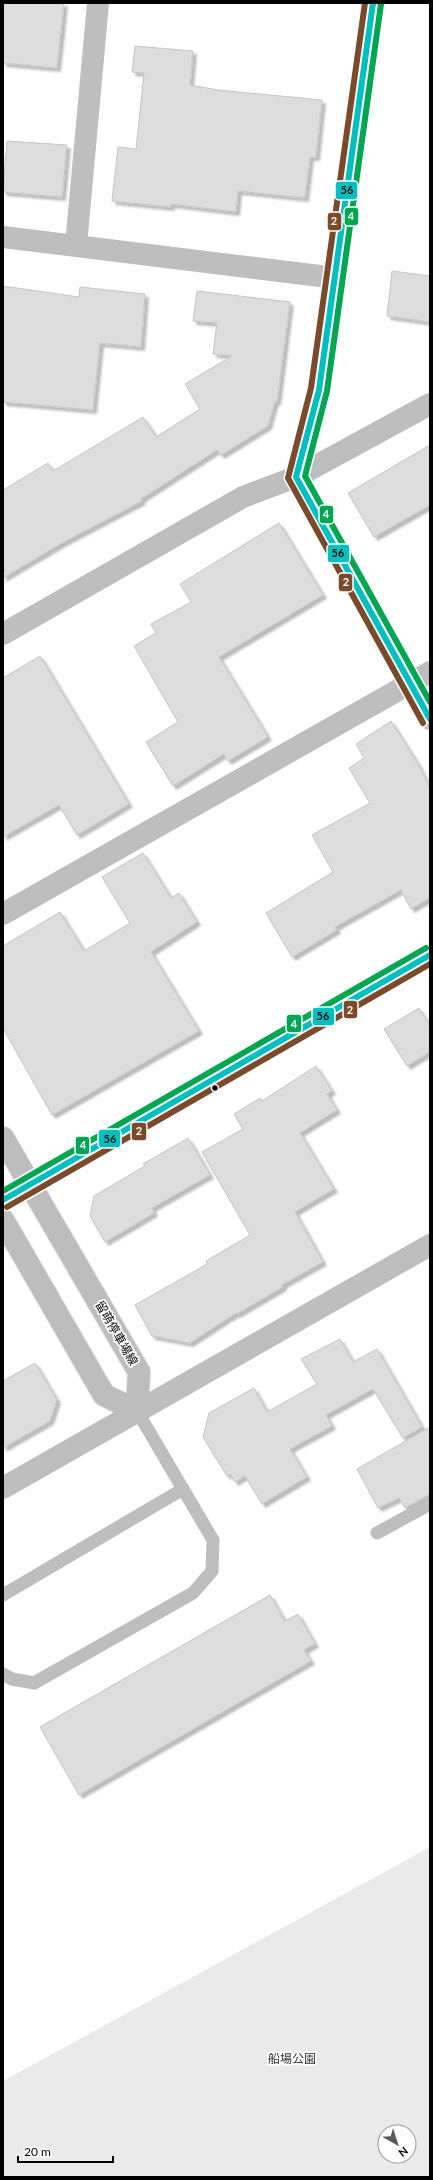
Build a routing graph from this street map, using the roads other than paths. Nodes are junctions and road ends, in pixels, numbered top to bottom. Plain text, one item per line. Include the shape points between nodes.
1 (98, 3) edge
2 (372, 3) edge
3 (3, 237) edge
4 (76, 245) junction
5 (336, 278) junction
6 (430, 404) edge
7 (296, 477) junction
8 (3, 634) edge
9 (430, 672) edge
10 (410, 683) junction
11 (430, 719) edge
12 (3, 914) edge
13 (430, 955) edge
14 (3, 1138) edge
15 (30, 1185) junction
16 (3, 1200) edge
17 (3, 1220) edge
18 (430, 1244) edge
19 (137, 1411) junction
20 (3, 1488) edge
21 (183, 1489) junction
22 (430, 1504) edge
23 (377, 1533) dead end
24 (3, 1595) edge
25 (3, 1674) edge

1 - 4 street
2 - 5 street
3 - 4 street
4 - 5 street
5 - 7 street via 319,390
6 - 7 street
7 - 8 street via 243,497
7 - 10 street
9 - 10 street
10 - 11 street
10 - 12 street
13 - 15 street
14 - 15 main road, 留萌停車場線
15 - 16 street
15 - 19 main road, 留萌停車場線 via 139,1372
17 - 19 main road via 104,1395
18 - 19 street
19 - 20 street
19 - 21 lane
21 - 24 lane
21 - 25 lane via 213,1540 212,1571 193,1593 34,1683 12,1679
22 - 23 lane

